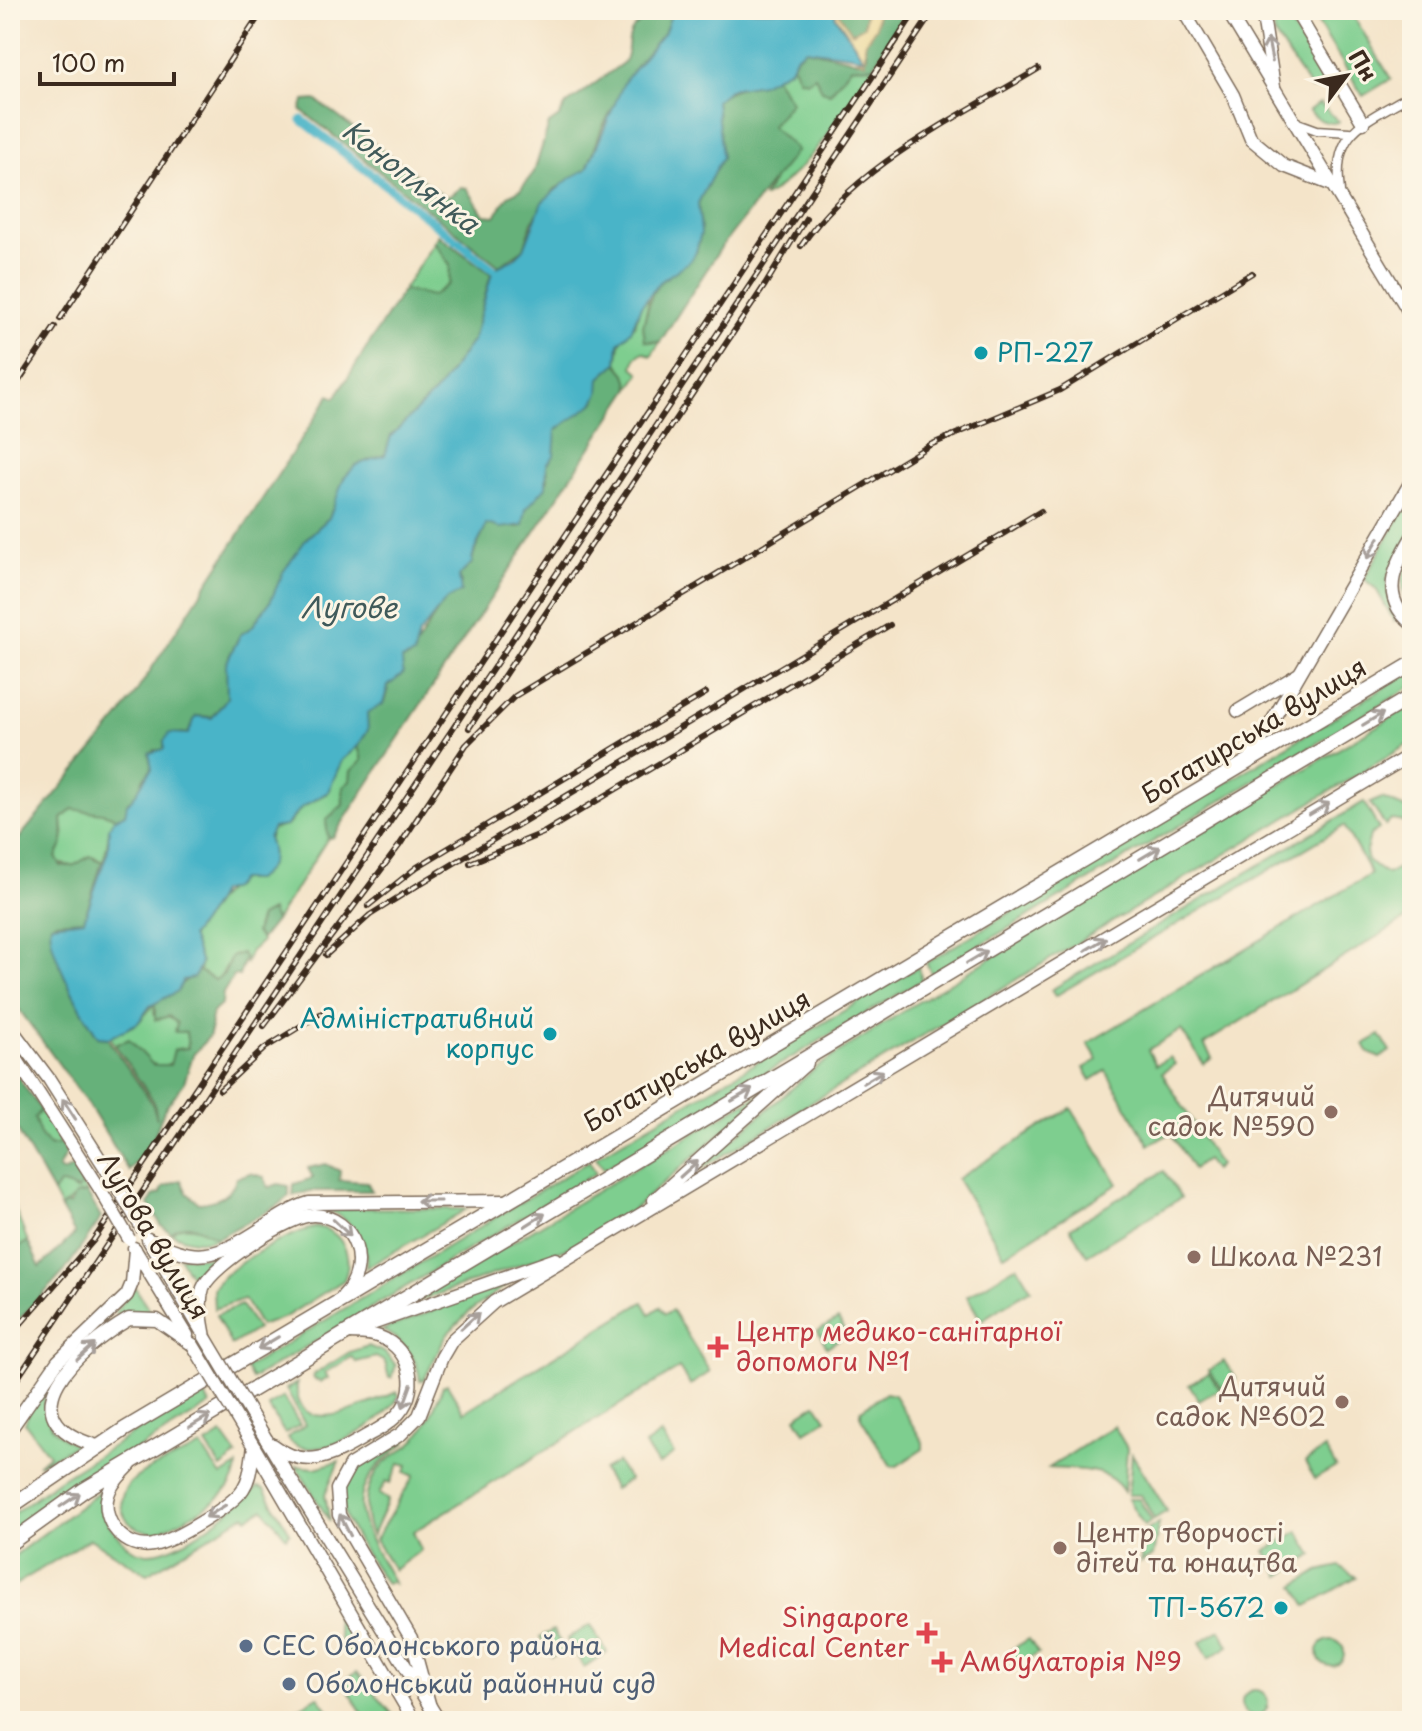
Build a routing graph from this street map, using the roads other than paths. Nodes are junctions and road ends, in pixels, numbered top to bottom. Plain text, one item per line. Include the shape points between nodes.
1 (1183, 10) edge
2 (1227, 10) edge
3 (1262, 10) edge
4 (1295, 10) edge
5 (1274, 90) junction
6 (1412, 94) edge
7 (1293, 121) junction
8 (1363, 123) junction
9 (1349, 132) junction
10 (1330, 184) junction
11 (1341, 202) junction
12 (1396, 294) junction
13 (1412, 317) edge
14 (1412, 325) edge
15 (1412, 480) edge
16 (1412, 537) edge
17 (1412, 624) edge
18 (1412, 664) edge
19 (1302, 672) junction
20 (1412, 696) edge
21 (1238, 711) dead end
22 (1412, 754) edge
23 (1248, 762) junction
24 (10, 1027) edge
25 (824, 1048) junction
26 (10, 1049) edge
27 (507, 1201) junction
28 (630, 1221) junction
29 (146, 1235) junction
30 (132, 1244) junction
31 (582, 1249) junction
32 (335, 1304) junction
33 (348, 1333) junction
34 (205, 1337) junction
35 (193, 1345) junction
36 (10, 1430) edge
37 (266, 1439) junction
38 (97, 1446) junction
39 (254, 1447) junction
40 (133, 1461) junction
41 (10, 1507) edge
42 (10, 1543) edge
43 (430, 1707) junction
44 (414, 1721) edge
45 (439, 1721) edge

1 - 10 main road via 1233,95 1251,139 1284,166
2 - 5 main road
5 -> 3 main road
4 - 8 main road
5 - 7 main road
6 - 8 street
7 - 9 street via 1317,130
7 - 10 main road
8 - 9 street
9 - 11 street via 1339,157
10 - 11 main road
11 - 12 main road
12 - 13 main road
12 - 14 main road
15 -> 19 main road
16 - 17 main road via 1394,567 1391,592
18 - 23 main road, Богатирська вулиця
19 - 21 main road
19 - 23 main road
25 -> 20 main road, Богатирська вулиця
28 -> 22 main road, Богатирська вулиця
23 - 27 main road, Богатирська вулиця
29 -> 24 main road, Лугова вулиця, bridge via 49,1079
28 -> 25 main road
33 -> 25 main road, Богатирська вулиця
26 - 30 main road, Лугова вулиця, bridge
27 -> 29 main road via 309,1203 204,1254 191,1254
27 - 32 main road, Богатирська вулиця
28 - 31 main road, Богатирська вулиця
29 - 34 main road, Лугова вулиця
30 - 35 main road, Лугова вулиця
30 - 36 main road via 127,1295 58,1361
31 - 33 main road, Богатирська вулиця
43 -> 31 main road, Богатирська вулиця via 411,1638 339,1515 339,1481 350,1465 401,1434 419,1416 442,1357 464,1326
34 -> 32 main road via 200,1305 207,1280 230,1258 306,1215 343,1225 355,1245 358,1272
32 -> 38 main road, Богатирська вулиця
33 -> 37 main road via 375,1335 408,1362 411,1387 400,1412 330,1457 299,1460
40 -> 33 main road, Богатирська вулиця
34 - 37 main road, Лугова вулиця, bridge
38 -> 35 main road via 71,1438 53,1417 53,1391 67,1369 129,1319 157,1320
35 - 39 main road, Лугова вулиця, bridge
37 - 43 main road, Лугова вулиця
38 - 41 main road, Богатирська вулиця
39 -> 40 main road via 241,1492 152,1546 132,1544 107,1514 111,1487
39 - 44 main road, Лугова вулиця
42 -> 40 main road, Богатирська вулиця
43 - 45 main road, Лугова вулиця

